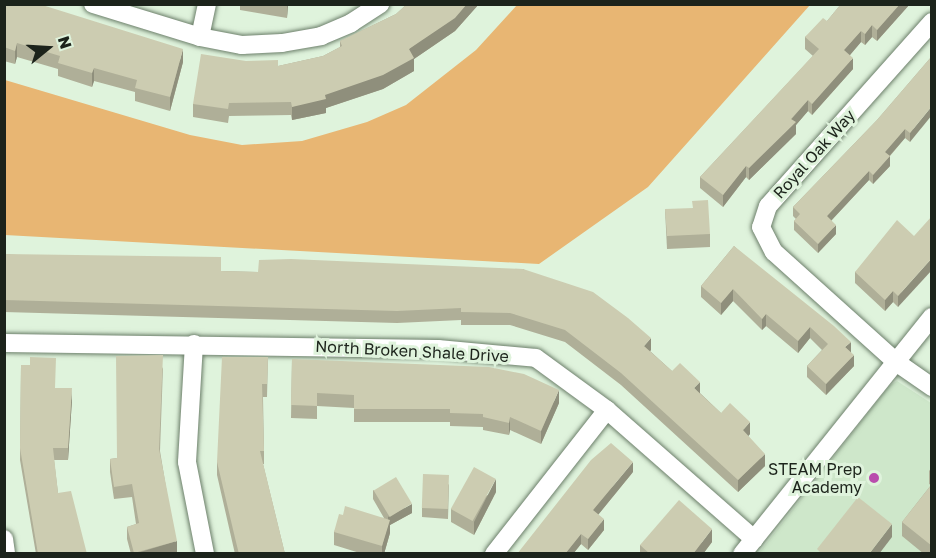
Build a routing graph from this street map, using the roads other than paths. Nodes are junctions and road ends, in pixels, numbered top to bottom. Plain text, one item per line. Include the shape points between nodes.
1 (93, 4) edge
2 (207, 4) edge
3 (380, 4) edge
4 (932, 21) edge
5 (200, 37) junction
6 (932, 317) edge
7 (4, 343) edge
8 (194, 344) junction
9 (896, 362) junction
10 (932, 387) edge
11 (607, 410) junction
12 (4, 539) edge
13 (754, 539) junction
14 (6, 554) edge
15 (205, 554) edge
16 (494, 554) edge
17 (742, 554) edge

1 - 5 street
2 - 5 street
3 - 5 street via 331,32 282,44 242,45
4 - 9 street, Royal Oak Way via 768,206 761,227 774,252
6 - 9 street
7 - 8 street, North Broken Shale Drive
8 - 11 street, North Broken Shale Drive via 438,349 536,358
8 - 15 street via 187,462
9 - 10 street, Royal Oak Way
9 - 13 street
11 - 13 street, North Broken Shale Drive
11 - 16 street
12 - 14 street
13 - 17 street

